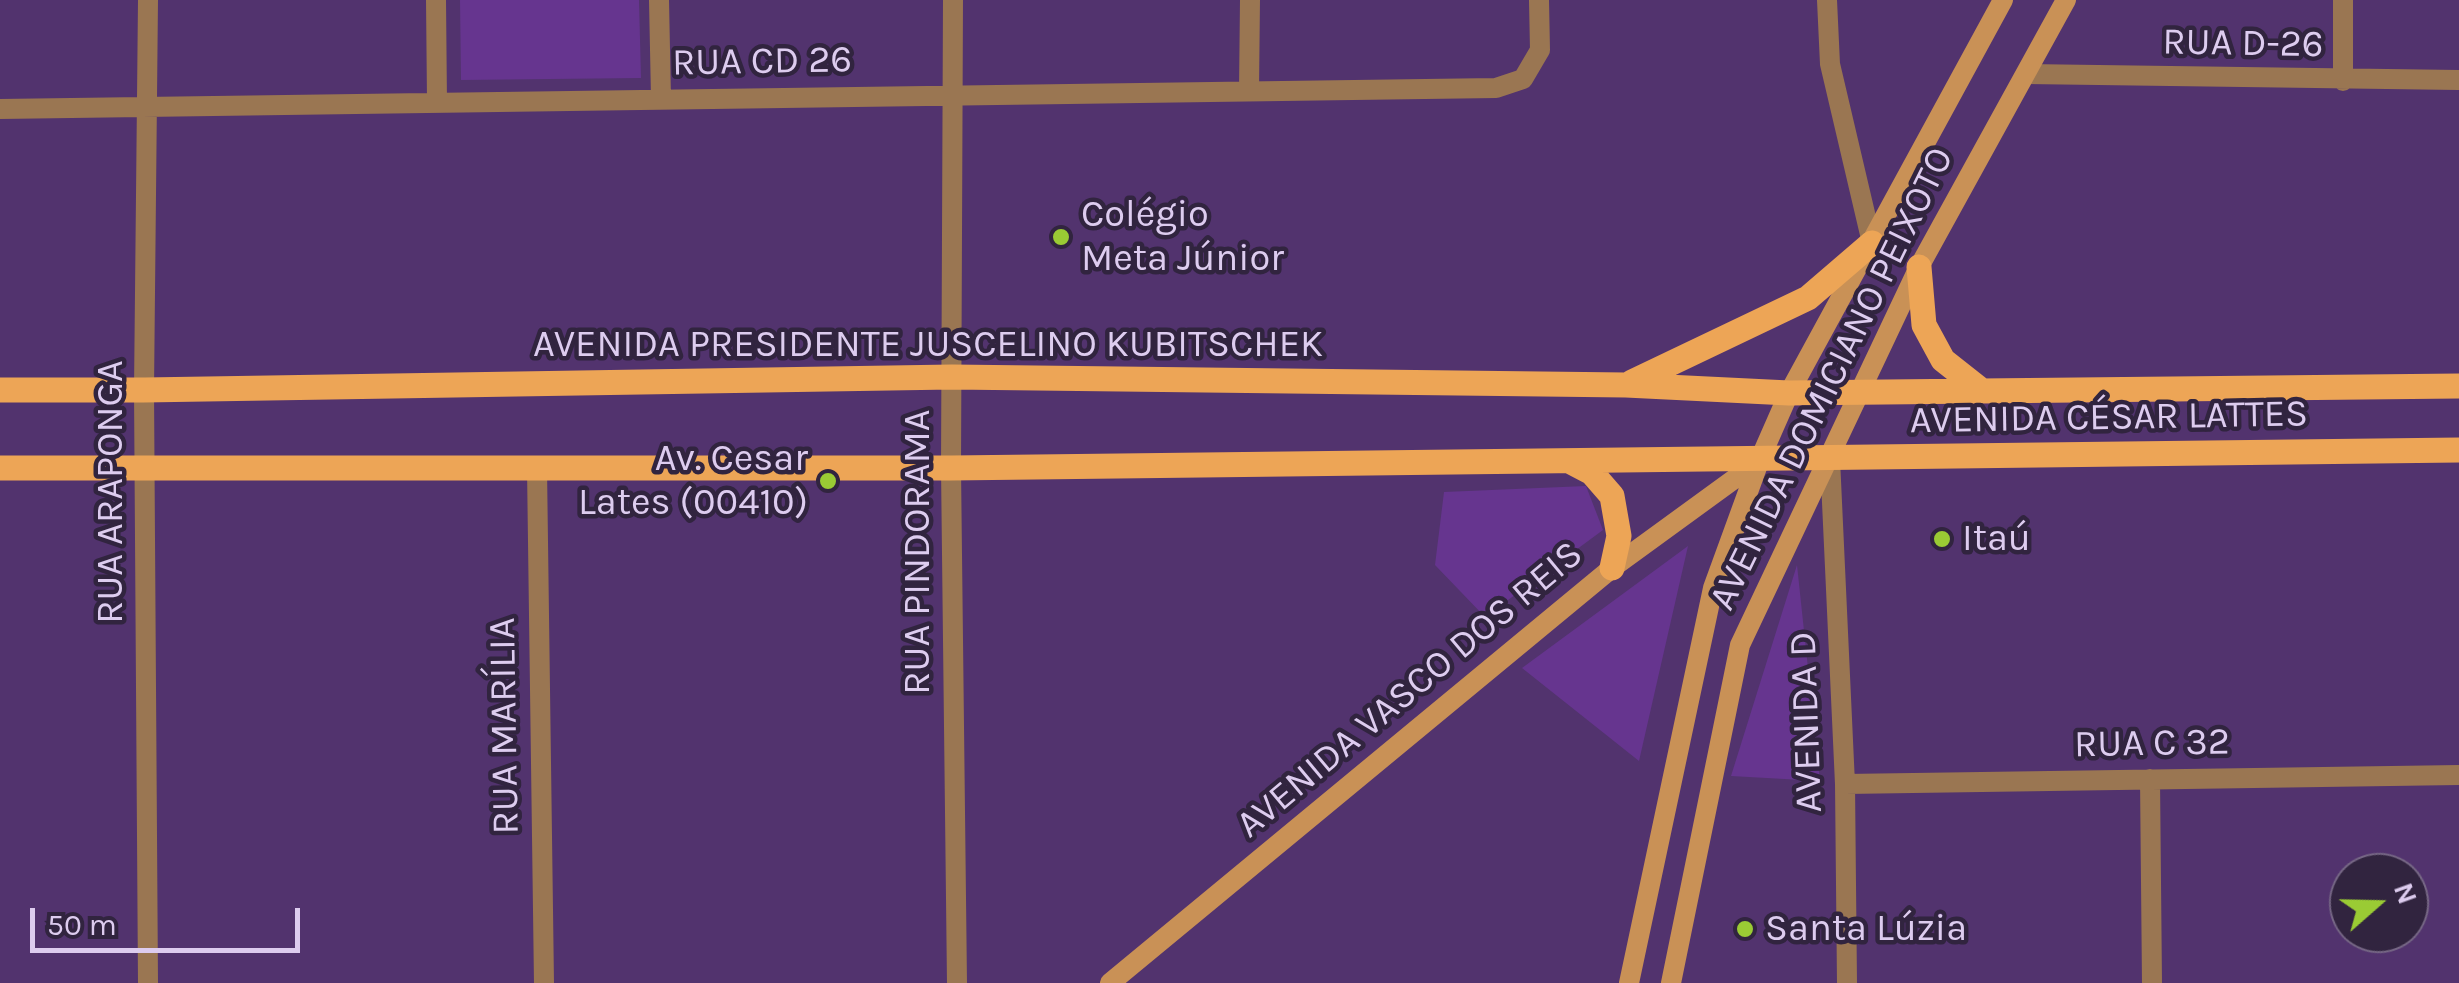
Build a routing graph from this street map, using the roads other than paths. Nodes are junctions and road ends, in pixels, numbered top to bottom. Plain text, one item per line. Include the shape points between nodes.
1 (148, 0) edge
2 (436, 0) edge
3 (660, 0) edge
4 (953, 0) edge
5 (1250, 0) edge
6 (1539, 0) edge
7 (1826, 0) edge
8 (2003, 0) edge
9 (2066, 0) edge
10 (2343, 0) edge
11 (2026, 74) junction
12 (2343, 80) junction
13 (2459, 80) edge
14 (1250, 91) junction
15 (953, 94) junction
16 (662, 98) junction
17 (437, 101) junction
18 (149, 106) junction
19 (0, 109) edge
20 (1872, 243) junction
21 (1919, 267) junction
22 (952, 376) junction
23 (1626, 385) junction
24 (2459, 386) edge
25 (0, 390) edge
26 (144, 390) junction
27 (1982, 390) junction
28 (1857, 392) junction
29 (1789, 393) junction
30 (2459, 450) edge
31 (1830, 459) junction
32 (1760, 460) junction
33 (1571, 462) junction
34 (146, 467) junction
35 (0, 468) edge
36 (537, 468) junction
37 (951, 468) junction
38 (1612, 568) junction
39 (2459, 774) edge
40 (2150, 779) junction
41 (1846, 784) junction
42 (148, 983) edge
43 (544, 983) edge
44 (957, 983) edge
45 (1110, 983) edge
46 (1629, 983) edge
47 (1671, 983) edge
48 (1847, 983) edge
49 (2152, 983) edge

1 - 18 street, RUA ARAPONGA
2 - 17 street
3 - 16 street
4 - 15 street, RUA PINDORAMA
5 - 14 street
6 - 14 street, RUA CD 26 via 1540,50 1523,78 1496,88
7 - 20 street via 1830,64
8 - 20 main road, AVENIDA DOMICIANO PEIXOTO
9 - 11 main road, AVENIDA DOMICIANO PEIXOTO
10 - 12 street
11 - 12 street, RUA D-26
11 - 21 main road, AVENIDA DOMICIANO PEIXOTO
12 - 13 street, RUA D-26
14 - 15 street, RUA CD 26
15 - 16 street, RUA CD 26
15 - 22 street, RUA PINDORAMA
16 - 17 street, RUA CD 26
17 - 18 street, RUA CD 26
18 - 19 street, RUA CD 26
18 - 26 street, RUA ARAPONGA
20 - 23 main road via 1808,298
20 - 29 main road, AVENIDA DOMICIANO PEIXOTO
21 - 27 main road via 1924,324 1943,360
21 - 28 main road, AVENIDA DOMICIANO PEIXOTO
22 - 23 main road, AVENIDA PRESIDENTE JUSCELINO KUBITSCHEK
22 - 26 main road, AVENIDA PRESIDENTE JUSCELINO KUBITSCHEK
22 - 37 street, RUA PINDORAMA
23 - 29 main road, AVENIDA PRESIDENTE JUSCELINO KUBITSCHEK
24 - 27 main road, AVENIDA CÉSAR LATTES
25 - 26 main road, AVENIDA PRESIDENTE JUSCELINO KUBITSCHEK
26 - 34 street, RUA ARAPONGA
27 - 28 main road, AVENIDA CÉSAR LATTES
28 - 29 main road, AVENIDA PRESIDENTE JUSCELINO KUBITSCHEK
28 - 31 main road, AVENIDA DOMICIANO PEIXOTO
29 - 32 main road, AVENIDA DOMICIANO PEIXOTO
30 - 31 main road, AVENIDA CÉSAR LATTES
31 - 32 main road, AVENIDA CÉSAR LATTES
31 - 41 street, AVENIDA D
31 - 47 main road, AVENIDA DOMICIANO PEIXOTO via 1740,645
32 - 33 main road
32 - 38 main road, AVENIDA VASCO DOS REIS
32 - 46 main road, AVENIDA DOMICIANO PEIXOTO via 1713,588
33 - 37 main road
33 - 38 main road via 1612,496 1620,536
34 - 35 main road
34 - 36 main road
34 - 42 street, RUA ARAPONGA
36 - 37 main road
36 - 43 street, RUA MARÍLIA
37 - 44 street, RUA PINDORAMA
38 - 45 main road, AVENIDA VASCO DOS REIS
39 - 40 street, RUA C 32
40 - 41 street, RUA C 32
40 - 49 street
41 - 48 street, AVENIDA D

